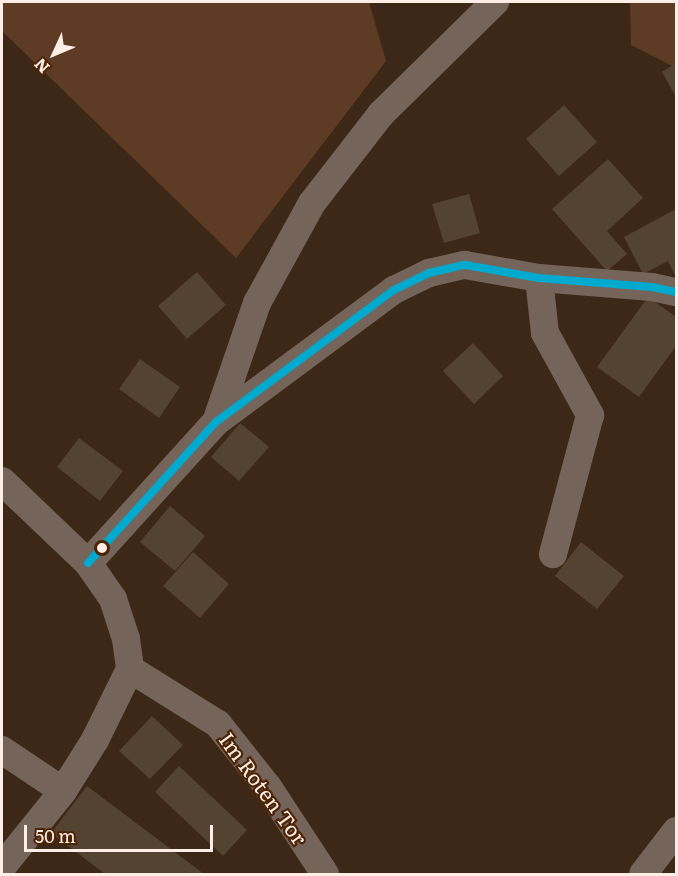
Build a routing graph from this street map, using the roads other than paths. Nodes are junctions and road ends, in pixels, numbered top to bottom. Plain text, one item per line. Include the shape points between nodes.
1 (495, 2) edge
2 (539, 278) junction
3 (676, 292) edge
4 (216, 422) junction
5 (2, 481) edge
6 (553, 554) dead end
7 (88, 562) junction
8 (130, 669) junction
9 (2, 750) edge
10 (63, 791) junction
11 (676, 831) edge
12 (6, 869) edge
13 (325, 874) edge
14 (643, 874) edge

1 - 4 street via 381,114 312,203 257,303
2 - 3 street
2 - 4 street via 465,265 429,273 394,290
2 - 6 street via 545,333 590,415
4 - 7 street
5 - 7 street
7 - 8 street via 113,599 126,639
8 - 10 street via 95,740
8 - 13 street, Im Roten Tor via 218,724 268,787
9 - 10 street
10 - 12 street
11 - 14 street

